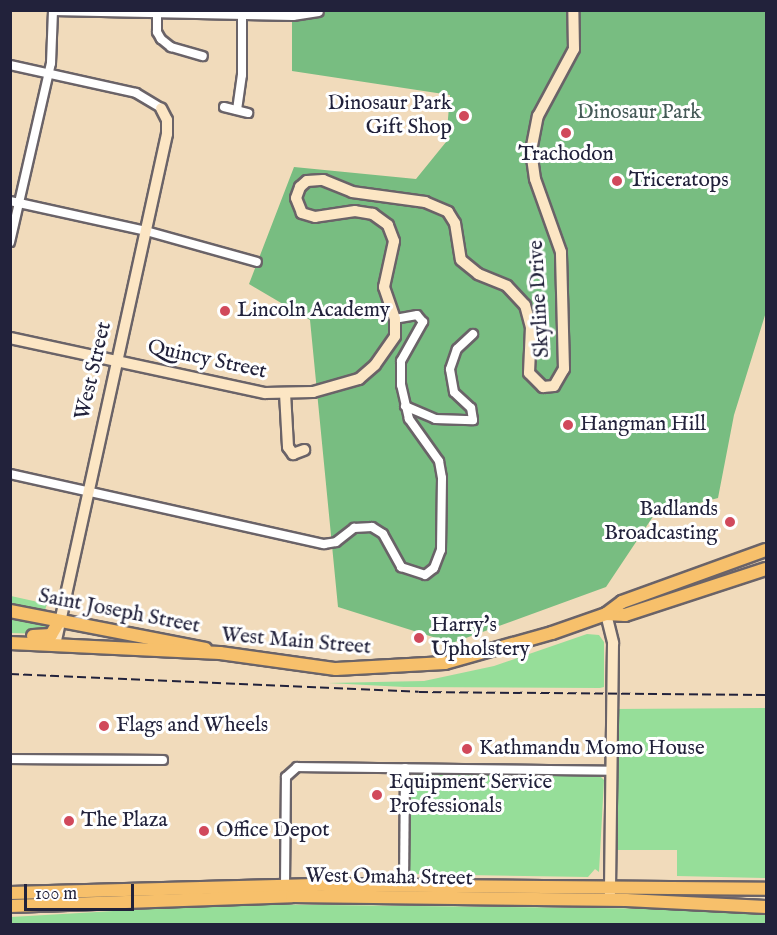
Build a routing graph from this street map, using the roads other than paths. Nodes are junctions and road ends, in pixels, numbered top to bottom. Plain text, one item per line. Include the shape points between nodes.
1 (53, 10) edge
2 (573, 10) edge
3 (157, 12) junction
4 (319, 12) edge
5 (242, 16) junction
6 (203, 56) dead end
7 (10, 65) edge
8 (49, 74) junction
9 (224, 107) dead end
10 (161, 108) joint
11 (237, 110) junction
12 (248, 113) dead end
13 (15, 202) edge
14 (146, 231) junction
15 (10, 242) edge
16 (257, 262) dead end
17 (395, 319) junction
18 (473, 334) dead end
19 (10, 338) edge
20 (116, 361) junction
21 (285, 393) junction
22 (405, 406) junction
23 (304, 450) dead end
24 (10, 474) edge
25 (88, 491) junction
26 (766, 550) edge
27 (766, 563) edge
28 (766, 569) edge
29 (666, 602) junction
30 (10, 611) edge
31 (606, 614) junction
32 (59, 621) junction
33 (10, 635) edge
34 (10, 643) edge
35 (55, 645) junction
36 (220, 653) junction
37 (10, 759) edge
38 (163, 760) dead end
39 (405, 768) junction
40 (609, 771) junction
41 (404, 885) junction
42 (285, 886) junction
43 (766, 889) edge
44 (10, 893) edge
45 (610, 893) junction
46 (10, 906) edge
47 (766, 908) edge

1 - 3 street
1 - 8 street
2 - 17 street, Skyline Drive via 574,49 538,116 531,151 535,179 561,252 564,360 560,380 548,387 532,379 528,367 530,319 525,305 507,286 465,265 458,255 455,223 448,212 425,202 352,192 323,180 307,181 296,198 302,213 315,217 363,212 388,225 394,251 384,287
3 - 5 street
3 - 6 street via 161,39 171,47
4 - 5 street
5 - 11 street via 242,75
7 - 8 street
8 - 10 street via 136,93
8 - 13 street
9 - 11 street
10 - 14 street, West Street via 167,120 167,134
11 - 12 street
13 - 14 street
13 - 15 street
14 - 16 street
14 - 20 street, West Street
17 - 21 street, Quincy Street via 393,340 364,376 331,389
17 - 22 street via 417,315 423,322 400,361
18 - 22 street via 457,349 450,369 454,392 471,408 473,420 435,419
19 - 20 street, Quincy Street
20 - 21 street, Quincy Street via 242,390
20 - 25 street, West Street
21 - 23 street via 288,447 293,454
22 - 25 street via 441,469 442,540 434,568 425,574 406,570 383,534 366,526 354,528 330,544 315,543
24 - 25 street
25 - 32 street, West Street
26 - 31 main road, West Main Street via 622,602
27 - 29 main road via 687,589
28 - 29 main road, West Main Street
29 - 31 main road, West Main Street via 626,615
30 - 32 main road, Saint Joseph Street
31 - 36 main road, West Main Street via 493,652 406,668 336,669
31 - 40 street via 613,643
32 - 33 main road via 48,636
32 - 35 street, West Street
32 - 36 main road, Saint Joseph Street
34 - 35 main road, West Main Street
35 - 36 main road, West Main Street
37 - 38 street
39 - 40 street
39 - 41 street
39 - 42 street via 297,767 289,771
40 - 45 street
41 - 42 main road, West Omaha Street
41 - 45 main road, West Omaha Street
42 - 44 main road, West Omaha Street
43 - 45 main road, West Omaha Street
45 - 46 main road, West Omaha Street via 292,896
45 - 47 main road, West Omaha Street

